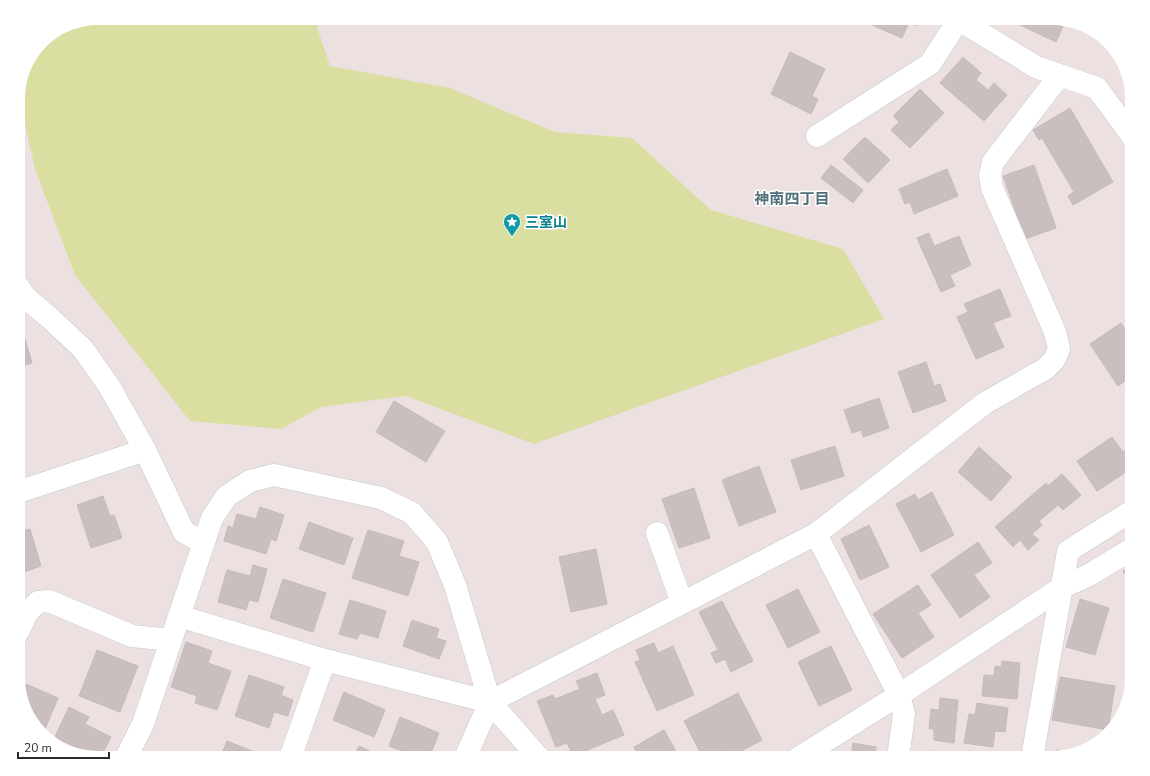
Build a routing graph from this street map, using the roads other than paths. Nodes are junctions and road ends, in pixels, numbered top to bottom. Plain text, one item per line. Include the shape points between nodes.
1 (957, 25) edge
2 (970, 25) edge
3 (1060, 75) junction
4 (1125, 126) edge
5 (818, 136) dead end
6 (25, 297) edge
7 (145, 450) junction
8 (25, 490) edge
9 (1125, 515) edge
10 (656, 533) dead end
11 (816, 534) junction
12 (204, 543) junction
13 (1125, 554) edge
14 (1061, 588) junction
15 (682, 603) junction
16 (179, 616) junction
17 (25, 617) edge
18 (171, 640) junction
19 (324, 660) junction
20 (899, 695) junction
21 (490, 702) junction
22 (129, 751) edge
23 (292, 751) edge
24 (468, 751) edge
25 (533, 751) edge
26 (809, 751) edge
27 (899, 751) edge
28 (1033, 751) edge

1 - 5 street via 930,64
2 - 3 street via 1036,67
3 - 4 street via 1097,88
3 - 11 street via 993,162 990,175 992,188 1055,332 1059,349 1054,360 1045,369 985,403
6 - 7 street via 83,349 109,386
7 - 8 street
7 - 12 street via 184,532
9 - 14 street via 1068,551
10 - 15 street
11 - 15 street
11 - 20 street
12 - 16 street
12 - 21 street via 212,518 227,496 250,481 274,474 381,498 412,513 437,542 452,578
13 - 14 street
14 - 20 street
14 - 28 street
15 - 21 street
16 - 18 street
16 - 19 street
17 - 18 street via 38,602 49,601 132,636
18 - 22 street via 142,724
19 - 21 street
19 - 23 street
20 - 26 street
20 - 27 street via 904,714
21 - 24 street
21 - 25 street

